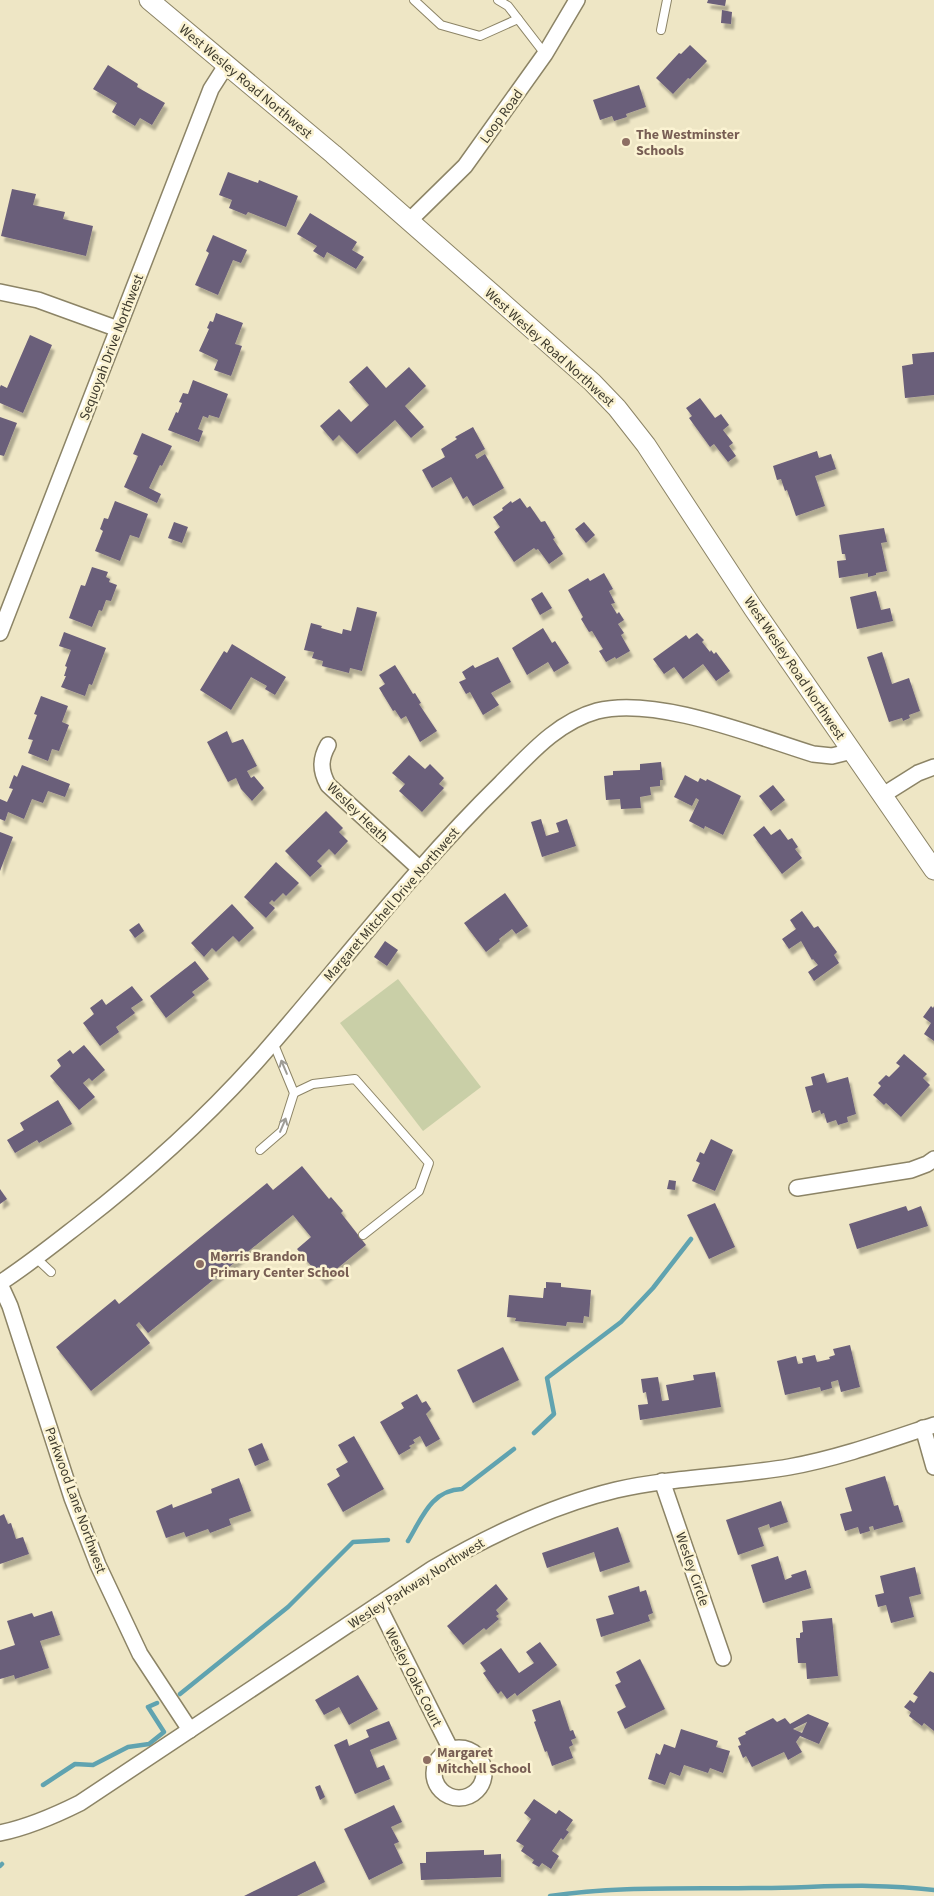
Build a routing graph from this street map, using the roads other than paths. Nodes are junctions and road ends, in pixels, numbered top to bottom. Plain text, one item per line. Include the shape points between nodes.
1 (149, 0) edge
2 (414, 0) edge
3 (498, 0) edge
4 (577, 0) edge
5 (667, 0) edge
6 (507, 3) edge
7 (518, 19) junction
8 (661, 30) dead end
9 (545, 54) junction
10 (227, 64) junction
11 (409, 220) junction
12 (0, 292) edge
13 (118, 329) junction
14 (0, 633) edge
15 (328, 745) dead end
16 (852, 751) junction
17 (934, 767) edge
18 (882, 795) junction
19 (420, 869) junction
20 (934, 870) edge
21 (273, 1042) junction
22 (294, 1093) junction
23 (260, 1150) dead end
24 (934, 1159) edge
25 (797, 1188) dead end
26 (363, 1235) dead end
27 (36, 1258) junction
28 (50, 1272) dead end
29 (0, 1283) edge
30 (929, 1426) edge
31 (934, 1467) edge
32 (662, 1481) junction
33 (378, 1605) junction
34 (723, 1658) dead end
35 (190, 1730) junction
36 (451, 1750) dead end
37 (0, 1833) edge

1 - 10 street, West Wesley Road Northwest
2 - 7 lane via 441,24 480,36
3 - 6 lane
4 - 9 street, Loop Road
5 - 8 lane
6 - 7 lane
7 - 9 lane
9 - 11 street, Loop Road via 465,166
10 - 11 street, West Wesley Road Northwest
10 - 13 street, Sequoyah Drive Northwest via 211,89
11 - 16 street, West Wesley Road Northwest via 617,408 646,445
12 - 13 street via 38,300
13 - 14 street, Sequoyah Drive Northwest
15 - 19 street, Wesley Heath via 322,755 321,766 322,776 328,785
16 - 18 street, West Wesley Road Northwest
16 - 19 street, Margaret Mitchell Drive Northwest via 832,756 813,754 664,711 626,707 597,711 570,722 546,739 460,824
17 - 18 street
18 - 20 street, West Wesley Road Northwest
19 - 21 street, Margaret Mitchell Drive Northwest
22 -> 21 lane
21 - 27 street, Margaret Mitchell Drive Northwest via 163,1156
23 -> 22 lane via 282,1131
22 - 26 lane via 313,1084 355,1079 429,1163 419,1191
24 - 25 street via 911,1170
27 - 28 lane
27 - 29 street, Margaret Mitchell Drive Northwest
29 - 35 street, Parkwood Lane Northwest via 72,1498 98,1565 140,1654
30 - 31 street
30 - 32 street, Wesley Parkway Northwest via 841,1456 787,1467
32 - 33 street, Wesley Parkway Northwest via 615,1490 523,1521 471,1546
32 - 34 street, Wesley Circle
33 - 35 street, Wesley Parkway Northwest
33 - 36 street, Wesley Oaks Court
35 - 37 street, Wesley Parkway Northwest via 80,1803 50,1819

